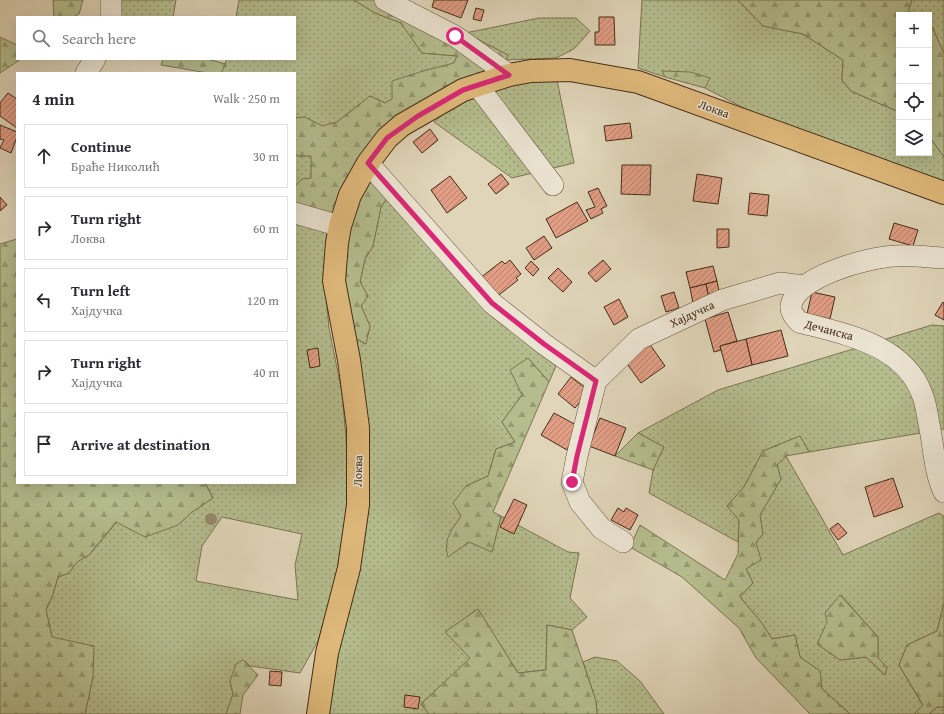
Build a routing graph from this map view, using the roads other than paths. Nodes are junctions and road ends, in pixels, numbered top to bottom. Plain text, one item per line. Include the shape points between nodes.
1 (111, 0) edge
2 (385, 0) edge
3 (111, 16) edge
4 (94, 60) edge
5 (87, 72) edge
6 (509, 75) junction
7 (477, 85) junction
8 (368, 163) junction
9 (553, 185) dead end
10 (944, 193) edge
11 (296, 213) edge
12 (340, 226) junction
13 (944, 258) edge
14 (804, 286) junction
15 (596, 381) junction
16 (944, 492) edge
17 (623, 542) dead end
18 (318, 714) edge

1 - 3 street
2 - 6 street via 455,36
4 - 5 street
6 - 7 main road, Локва
6 - 10 main road, Локва via 531,71 570,70 638,82
7 - 8 main road, Локва via 463,90 402,126 387,138
7 - 9 street
8 - 12 main road, Локва via 350,195
8 - 15 street via 492,303
11 - 12 street
12 - 18 main road, Локва via 334,281 349,360 358,428 358,505 349,568 328,653
13 - 14 street, Дечанска via 894,256 852,265 824,275
14 - 15 street, Хајдучка via 780,283 722,300 639,339
14 - 16 street, Дечанска via 795,296 791,306 799,322 864,340 893,356 906,368 922,393 930,425 938,479
15 - 17 street via 572,482 580,502 602,529

